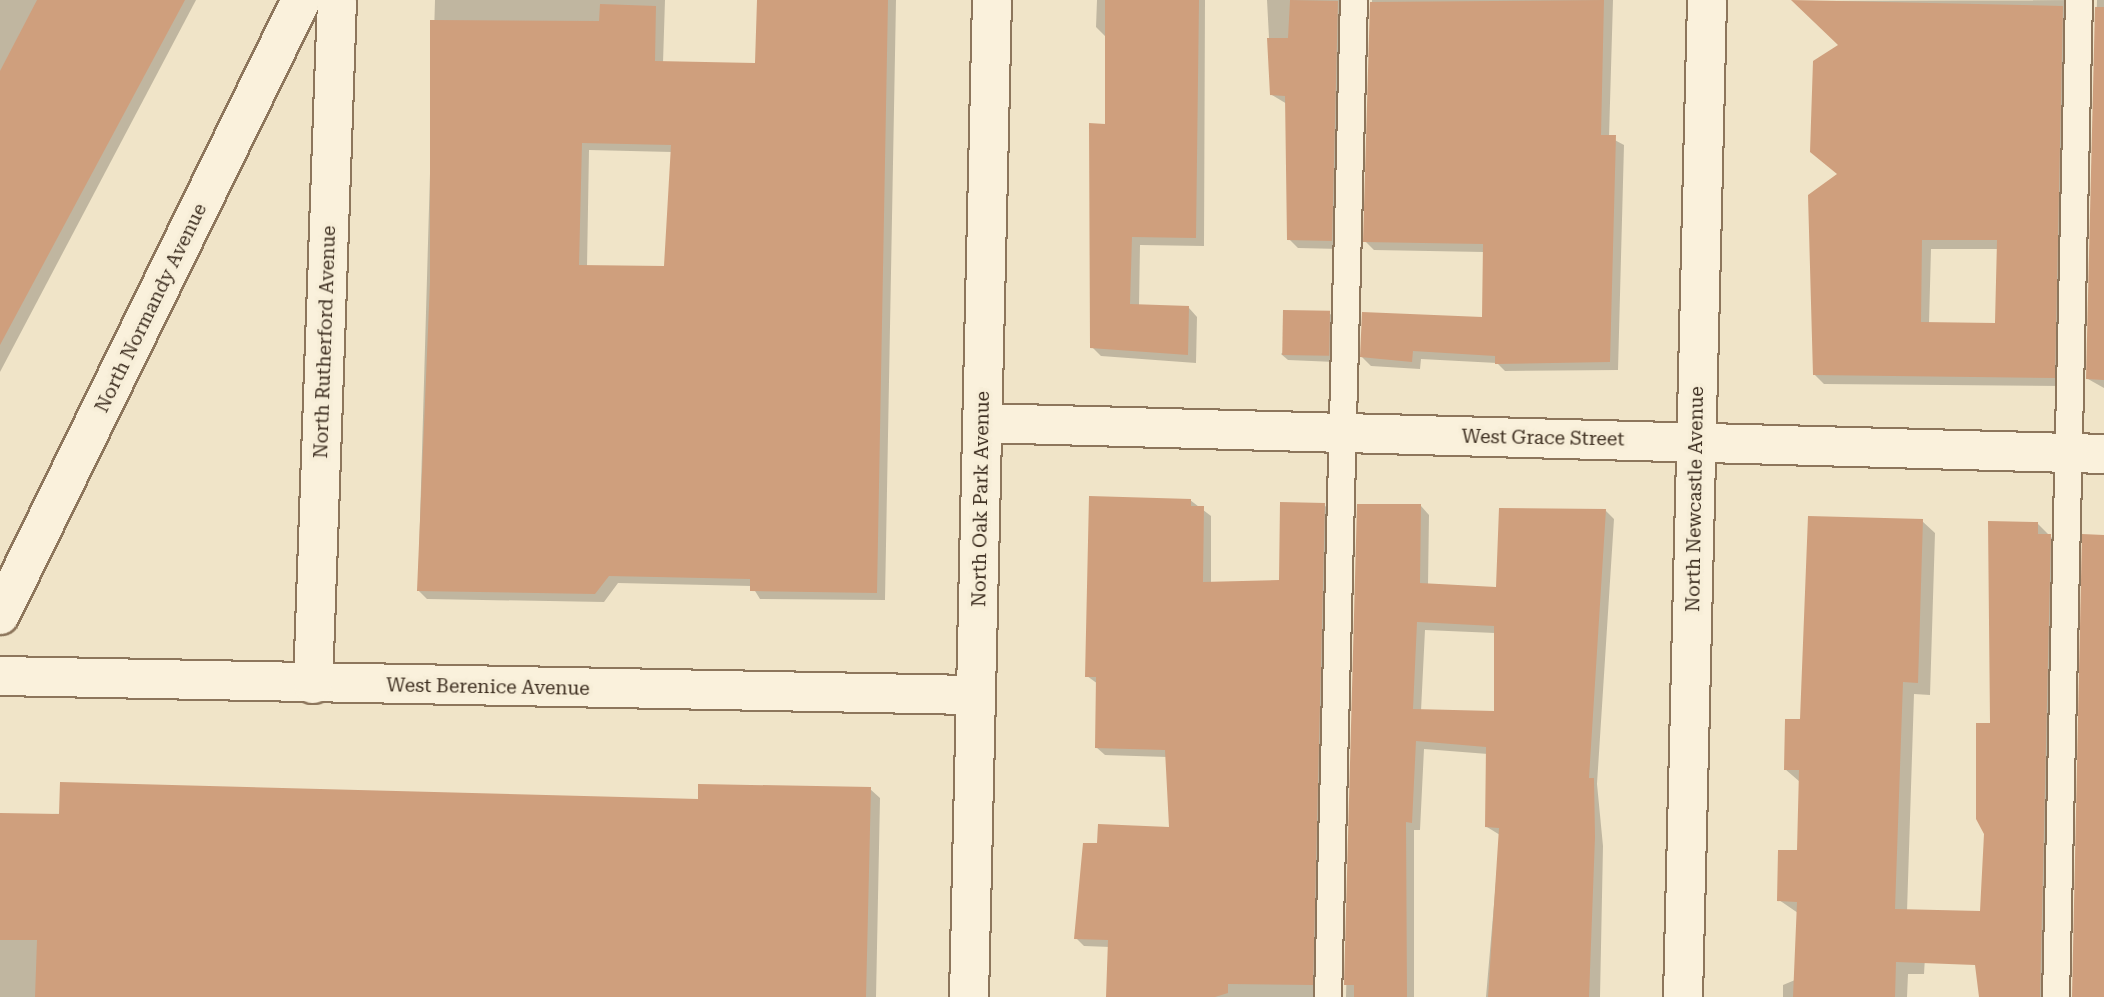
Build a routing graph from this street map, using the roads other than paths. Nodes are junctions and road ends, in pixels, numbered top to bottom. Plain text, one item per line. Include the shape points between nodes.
1 (301, 0) edge
2 (337, 0) edge
3 (992, 0) edge
4 (1354, 0) edge
5 (1707, 0) edge
6 (2079, 0) edge
7 (982, 423) junction
8 (1340, 433) junction
9 (1696, 442) junction
10 (2086, 453) edge
11 (0, 615) edge
12 (0, 676) edge
13 (313, 684) junction
14 (976, 695) junction
15 (969, 997) edge
16 (1328, 997) edge
17 (1683, 997) edge
18 (2056, 997) edge

1 - 11 street, North Normandy Avenue
2 - 13 street, North Rutherford Avenue
3 - 7 street, North Oak Park Avenue
4 - 8 lane
5 - 9 street, North Newcastle Avenue
6 - 10 lane
7 - 8 street, West Grace Street
7 - 14 street, North Oak Park Avenue
8 - 9 street, West Grace Street
8 - 16 lane
9 - 10 street, West Grace Street
9 - 17 street, North Newcastle Avenue
10 - 18 lane
12 - 13 street, West Berenice Avenue
13 - 14 street, West Berenice Avenue
14 - 15 street, North Oak Park Avenue

